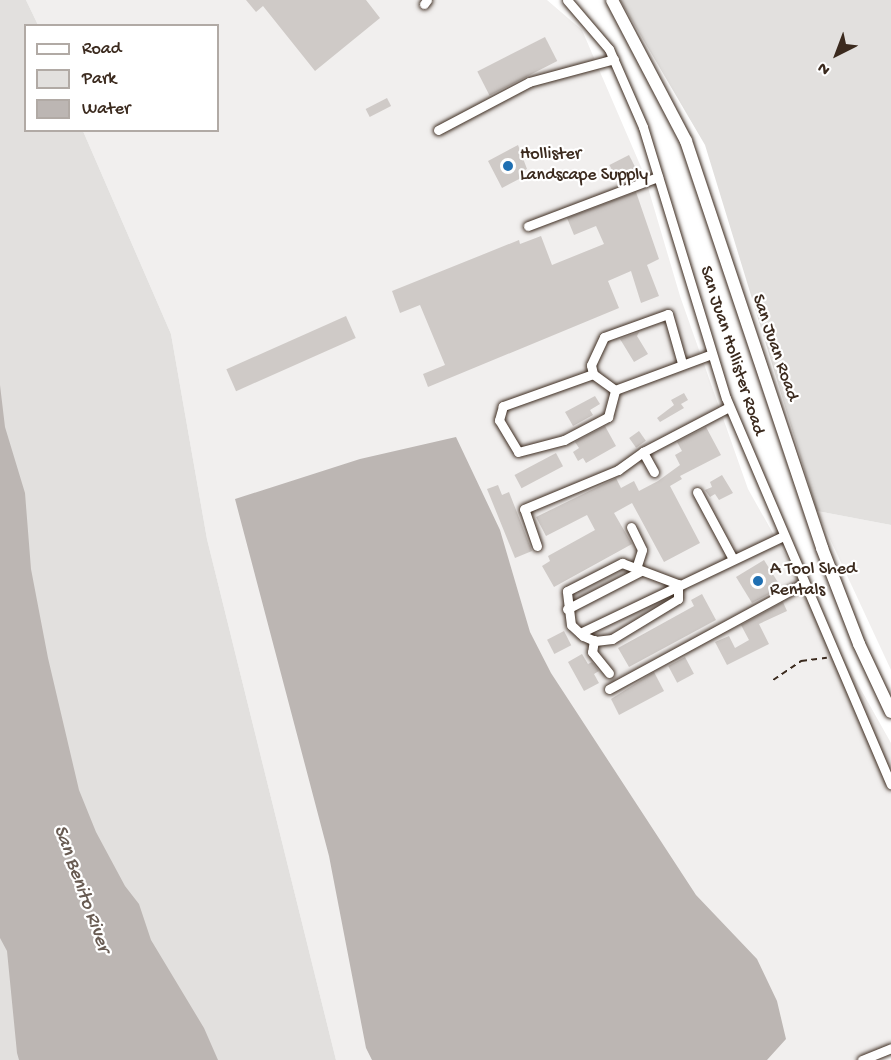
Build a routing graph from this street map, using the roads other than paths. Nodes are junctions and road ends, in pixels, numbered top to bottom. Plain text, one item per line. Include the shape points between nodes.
1 (567, 0) edge
2 (612, 0) edge
3 (614, 58) junction
4 (438, 130) dead end
5 (658, 177) junction
6 (528, 226) dead end
7 (712, 354) junction
8 (682, 363) junction
9 (593, 374) junction
10 (615, 390) junction
11 (729, 407) junction
12 (643, 452) junction
13 (654, 472) dead end
14 (697, 492) dead end
15 (632, 527) dead end
16 (783, 536) junction
17 (537, 546) dead end
18 (733, 559) junction
19 (638, 570) junction
20 (804, 583) junction
21 (678, 584) junction
22 (567, 609) junction
23 (580, 633) junction
24 (594, 640) junction
25 (609, 673) dead end
26 (609, 689) dead end
27 (891, 712) edge
28 (891, 784) edge
29 (891, 1048) edge
30 (861, 1060) edge

1 - 3 street, San Juan Hollister Road via 597,31
2 - 27 main road, San Juan Road via 686,141 822,548 859,644
3 - 4 street via 529,81
3 - 5 street, San Juan Hollister Road via 643,127
5 - 6 street
5 - 7 street, San Juan Hollister Road
7 - 8 street
7 - 11 street, San Juan Hollister Road
8 - 9 street via 668,314 604,337 593,354
8 - 10 street
9 - 10 street
9 - 10 street via 503,406 499,420 518,452 564,440 608,417
11 - 12 street
11 - 16 street, San Juan Hollister Road
12 - 13 street
12 - 17 street via 618,470 581,482 524,509
14 - 18 street
15 - 19 street via 642,550
16 - 18 street
16 - 20 street, San Juan Hollister Road
18 - 21 street
19 - 21 street
19 - 22 street
19 - 22 street via 622,563 580,582 567,591
20 - 26 street
20 - 28 street, San Juan Hollister Road
21 - 23 street
21 - 24 street via 678,599 665,608 612,639
22 - 23 street via 571,625
23 - 24 street
24 - 25 street via 592,652
29 - 30 street

